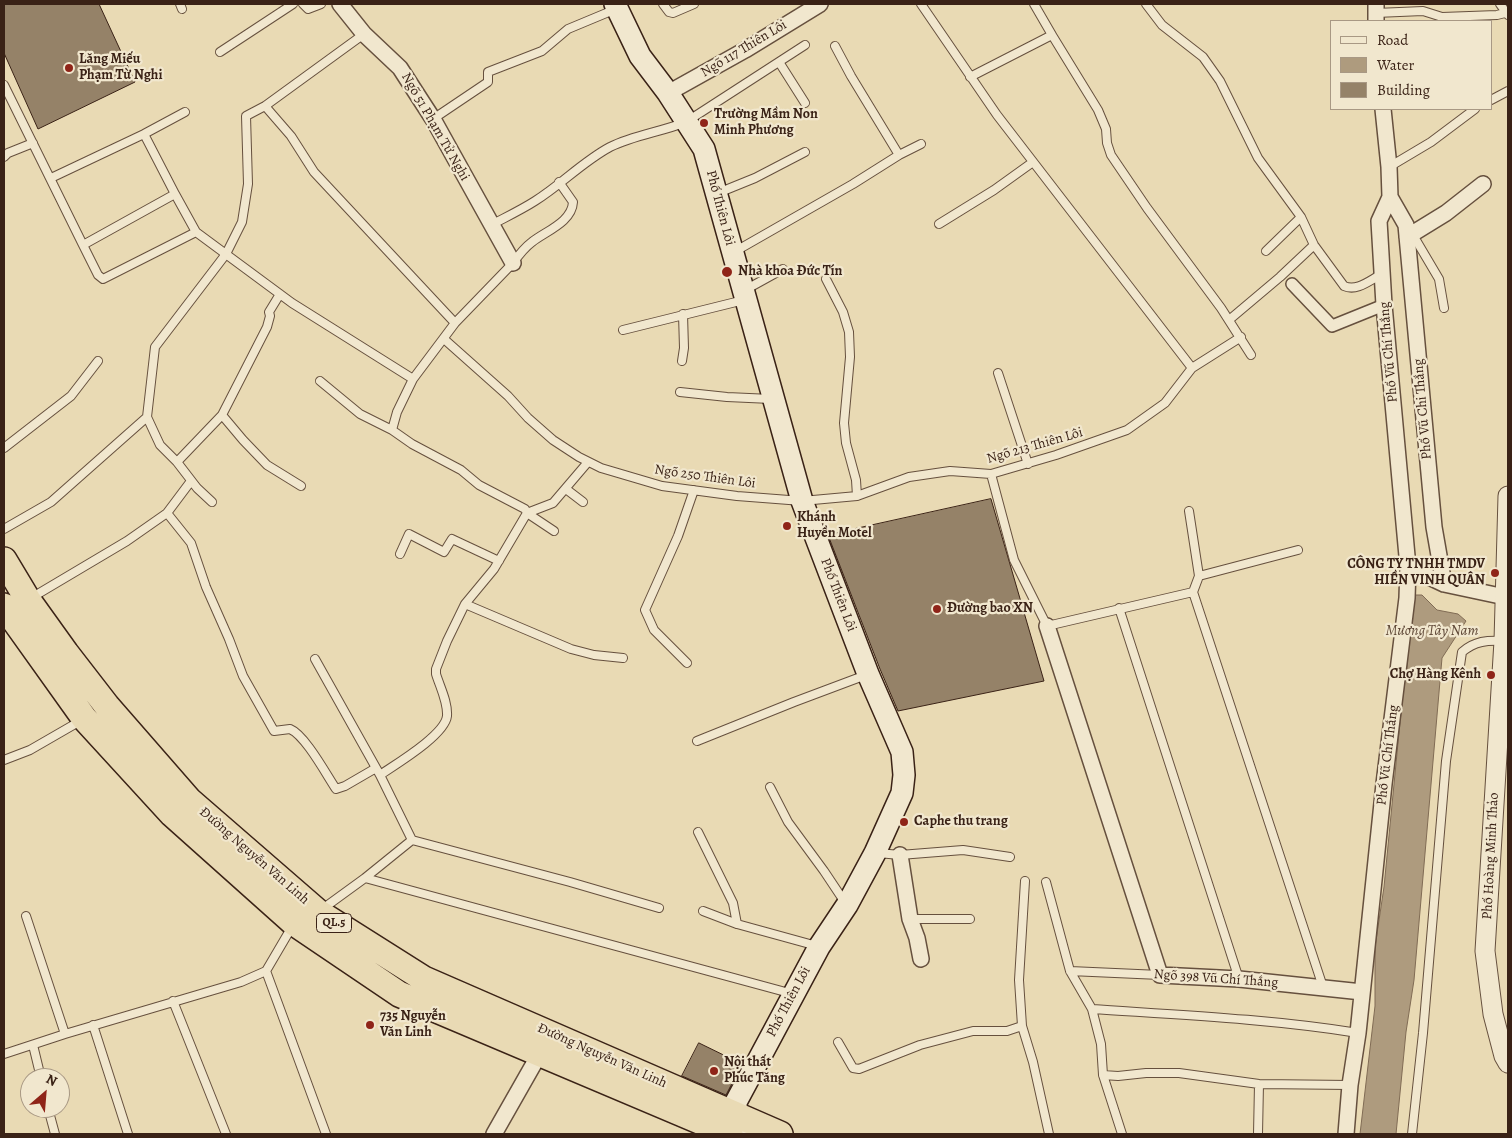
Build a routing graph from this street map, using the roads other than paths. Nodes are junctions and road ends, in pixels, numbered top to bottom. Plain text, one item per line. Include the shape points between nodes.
1 (293, 4) edge
2 (303, 4) edge
3 (321, 4) edge
4 (340, 4) edge
5 (663, 4) edge
6 (694, 4) edge
7 (820, 4) edge
8 (921, 4) edge
9 (1034, 4) edge
10 (1146, 4) edge
11 (1500, 4) edge
12 (616, 6) edge
13 (1376, 13) edge
14 (1507, 14) edge
15 (364, 34) junction
16 (1052, 35) junction
17 (805, 45) dead end
18 (835, 46) dead end
19 (220, 52) dead end
20 (779, 62) junction
21 (970, 77) junction
22 (4, 85) edge
23 (1508, 90) edge
24 (668, 93) junction
25 (1492, 99) edge
26 (805, 103) dead end
27 (265, 106) junction
28 (1383, 110) edge
29 (1474, 110) edge
30 (184, 112) dead end
31 (432, 119) junction
32 (686, 122) junction
33 (144, 134) junction
34 (32, 143) junction
35 (921, 144) dead end
36 (805, 152) dead end
37 (899, 155) junction
38 (4, 157) edge
39 (1033, 162) junction
40 (1389, 167) junction
41 (51, 178) junction
42 (559, 182) junction
43 (1482, 184) dead end
44 (175, 194) junction
45 (716, 194) junction
46 (1390, 197) junction
47 (1301, 217) junction
48 (491, 224) junction
49 (939, 224) dead end
50 (196, 232) junction
51 (1410, 236) junction
52 (1314, 244) junction
53 (83, 245) junction
54 (1266, 251) dead end
55 (732, 253) junction
56 (226, 254) junction
57 (513, 263) junction
58 (783, 269) dead end
59 (1382, 274) junction
60 (826, 279) dead end
61 (1292, 284) dead end
62 (280, 294) junction
63 (744, 295) junction
64 (1384, 304) junction
65 (1444, 308) dead end
66 (683, 314) junction
67 (1229, 320) junction
68 (455, 323) junction
69 (623, 330) dead end
70 (1241, 337) junction
71 (444, 339) junction
72 (1251, 355) dead end
73 (98, 361) dead end
74 (682, 361) dead end
75 (1192, 368) junction
76 (998, 373) dead end
77 (413, 378) junction
78 (320, 381) dead end
79 (680, 392) dead end
80 (774, 400) junction
81 (222, 415) junction
82 (147, 417) junction
83 (392, 430) junction
84 (4, 448) edge
85 (178, 462) junction
86 (588, 462) junction
87 (1028, 464) junction
88 (991, 474) junction
89 (191, 481) junction
90 (301, 486) dead end
91 (566, 489) junction
92 (694, 490) junction
93 (857, 496) junction
94 (1508, 496) edge
95 (802, 501) junction
96 (212, 502) dead end
97 (583, 502) dead end
98 (1189, 511) dead end
99 (167, 513) junction
100 (527, 513) junction
101 (4, 529) edge
102 (554, 531) dead end
103 (1298, 550) dead end
104 (400, 554) dead end
105 (4, 560) edge
106 (499, 561) junction
107 (1408, 567) junction
108 (1199, 576) junction
109 (1444, 584) junction
110 (1193, 592) junction
111 (1505, 597) junction
112 (28, 600) junction
113 (465, 604) junction
114 (4, 606) edge
115 (1119, 608) junction
116 (1048, 626) junction
117 (1506, 641) edge
118 (624, 658) dead end
119 (315, 659) dead end
120 (688, 663) dead end
121 (868, 674) junction
122 (84, 718) junction
123 (697, 741) dead end
124 (4, 760) edge
125 (378, 771) junction
126 (770, 788) dead end
127 (698, 832) dead end
128 (412, 840) junction
129 (875, 853) junction
130 (900, 855) junction
131 (1010, 857) dead end
132 (365, 878) junction
133 (1026, 881) dead end
134 (1046, 882) dead end
135 (847, 905) junction
136 (659, 908) dead end
137 (703, 911) dead end
138 (318, 912) junction
139 (26, 916) dead end
140 (910, 919) junction
141 (970, 919) dead end
142 (294, 923) junction
143 (736, 924) junction
144 (819, 947) junction
145 (921, 959) dead end
146 (266, 971) junction
147 (1070, 971) junction
148 (1160, 975) junction
149 (1239, 979) junction
150 (1323, 987) junction
151 (1362, 992) junction
152 (793, 994) junction
153 (173, 1001) junction
154 (1092, 1009) junction
155 (93, 1025) junction
156 (1022, 1026) junction
157 (1358, 1033) junction
158 (65, 1034) junction
159 (838, 1042) dead end
160 (33, 1045) junction
161 (540, 1053) junction
162 (4, 1054) edge
163 (1508, 1063) edge
164 (39, 1068) edge
165 (1103, 1075) junction
166 (1259, 1084) junction
167 (1350, 1085) junction
168 (51, 1118) edge
169 (736, 1128) edge
170 (55, 1134) edge
171 (128, 1134) edge
172 (226, 1134) edge
173 (326, 1134) edge
174 (494, 1134) edge
175 (780, 1134) edge
176 (1049, 1134) edge
177 (1122, 1134) edge
178 (1258, 1134) edge
179 (1346, 1134) edge
180 (1412, 1134) edge

1 - 19 lane
2 - 3 lane via 308,9
4 - 15 street, Ngõ 51 Phạm Tử Nghi
5 - 6 lane via 668,12 673,13
7 - 24 street, Ngõ 117 Thiên Lôi
8 - 21 lane
9 - 16 lane
10 - 47 lane via 1162,24 1203,57 1220,81 1258,158
11 - 14 lane
12 - 24 main road, Phố Thiên Lôi via 640,56
12 - 31 lane via 568,29 542,51 488,72 488,82
13 - 14 lane via 1424,11 1442,17
15 - 27 lane
15 - 31 street, Ngõ 51 Phạm Tử Nghi via 400,68
16 - 21 lane
16 - 67 lane via 1098,110 1111,155
17 - 20 lane
18 - 37 lane
20 - 26 lane
20 - 32 lane
21 - 39 lane
22 - 34 lane
23 - 25 lane
24 - 32 main road, Phố Thiên Lôi
27 - 56 lane via 246,116 248,184 242,222
27 - 68 lane via 314,172
28 - 40 street, Phố Vũ Chí Thắng
29 - 40 lane
30 - 33 lane
31 - 48 street, Ngõ 51 Phạm Tử Nghi
32 - 42 lane via 611,147
32 - 45 main road, Phố Thiên Lôi via 704,149
33 - 41 lane
33 - 44 lane
34 - 38 lane
34 - 41 lane
35 - 37 lane
36 - 45 lane
37 - 55 lane
39 - 49 lane
39 - 75 lane
40 - 46 street, Phố Vũ Chí Thắng
41 - 53 lane
42 - 48 lane via 536,200
42 - 57 lane via 573,202 573,209 530,243
43 - 51 street
44 - 50 lane
44 - 53 lane
45 - 55 main road, Phố Thiên Lôi
46 - 51 street, Phố Vũ Chi Thắng
46 - 59 street, Phố Vũ Chí Thắng via 1379,221
47 - 52 lane
47 - 54 lane
48 - 57 street, Ngõ 51 Phạm Tử Nghi
50 - 53 lane via 103,279
50 - 56 lane
51 - 65 lane via 1439,279
51 - 109 street, Phố Vũ Chi Thắng via 1434,527
52 - 59 lane via 1344,286 1356,288
52 - 67 lane
55 - 63 main road, Phố Thiên Lôi
56 - 62 lane
56 - 82 lane via 155,346
57 - 68 lane
58 - 63 lane
59 - 64 street, Phố Vũ Chí Thắng
60 - 93 lane via 849,332 844,423
61 - 64 street via 1332,326
62 - 77 lane
62 - 81 lane via 269,312 267,327
63 - 66 lane via 718,308
63 - 80 main road, Phố Thiên Lôi
64 - 107 street, Phố Vũ Chí Thắng
66 - 69 lane
66 - 74 lane
67 - 70 lane
68 - 71 lane
70 - 72 lane
70 - 75 lane, Ngõ 213 Thiên Lôi
71 - 77 lane
71 - 86 lane, Ngõ 250 Thiên Lôi via 553,440
73 - 84 lane via 70,396
75 - 87 lane, Ngõ 213 Thiên Lôi via 1165,403 1128,430
76 - 87 lane
77 - 83 lane
78 - 83 lane via 360,414
79 - 80 lane
80 - 95 main road, Phố Thiên Lôi
81 - 85 lane
81 - 90 lane via 267,465
82 - 85 lane via 160,445
82 - 101 lane via 51,502
83 - 100 lane
85 - 89 lane
86 - 91 lane
86 - 92 lane, Ngõ 250 Thiên Lôi via 662,486
87 - 88 lane, Ngõ 213 Thiên Lôi
88 - 93 lane, Ngõ 213 Thiên Lôi via 950,471 909,477
88 - 116 lane via 1014,560
89 - 96 lane
89 - 99 lane
91 - 97 lane
91 - 100 lane via 553,503
92 - 95 lane, Ngõ 250 Thiên Lôi
92 - 120 lane via 678,536 645,610 654,630
93 - 95 lane, Ngõ 213 Thiên Lôi
94 - 111 street, Phố Hoàng Minh Thảo
95 - 121 main road, Phố Thiên Lôi
98 - 108 lane
99 - 112 lane via 127,541
99 - 125 lane via 191,543 243,676 274,731 290,729 299,735 336,789
100 - 102 lane
100 - 106 lane
103 - 108 lane
104 - 106 lane via 409,534 444,552 452,539
105 - 112 highway, Đường Nguyễn Văn Linh / QL.5
106 - 113 lane
107 - 109 street
107 - 151 street, Phố Vũ Chí Thắng
108 - 110 lane
109 - 111 street
110 - 115 lane
110 - 150 lane
111 - 117 street, Phố Hoàng Minh Thảo
112 - 138 highway, Đường Nguyễn Văn Linh / QL.5 via 107,706 189,800
113 - 118 lane via 571,648 594,655
113 - 125 lane via 436,669 447,718 442,728 416,750
114 - 122 highway, Đường Nguyễn Văn Linh / QL.5
115 - 116 lane
115 - 149 lane
116 - 148 street
117 - 163 street, Phố Hoàng Minh Thảo via 1485,951 1493,1014
117 - 180 lane via 1484,640 1462,652 1446,761
119 - 125 lane
121 - 123 lane
121 - 129 main road, Phố Thiên Lôi via 902,752 904,775 902,793
122 - 124 lane via 30,750
122 - 142 highway, Đường Nguyễn Văn Linh / QL.5 via 172,814
125 - 128 lane
126 - 135 lane via 788,822
127 - 143 lane via 733,903
128 - 132 lane
128 - 136 lane
129 - 130 lane
129 - 135 main road, Phố Thiên Lôi
130 - 131 lane via 962,850
130 - 140 street
132 - 138 lane
132 - 152 lane
133 - 156 lane via 1019,980
134 - 147 lane
135 - 144 main road, Phố Thiên Lôi
137 - 143 lane
138 - 169 highway, Đường Nguyễn Văn Linh / QL.5 via 424,979
139 - 158 lane
140 - 141 lane
140 - 145 street
142 - 146 lane
142 - 161 highway, Đường Nguyễn Văn Linh / QL.5 via 399,994
143 - 144 lane
144 - 152 main road, Phố Thiên Lôi
146 - 153 lane via 241,982
146 - 173 lane
147 - 148 lane, Ngõ 398 Vũ Chí Thắng
147 - 154 lane
148 - 149 street, Ngõ 398 Vũ Chí Thắng
149 - 150 street, Ngõ 398 Vũ Chí Thắng
150 - 151 street, Ngõ 398 Vũ Chí Thắng
151 - 157 street, Phố Vũ Chí Thắng
152 - 169 main road, Phố Thiên Lôi via 736,1102
153 - 155 lane
153 - 172 lane
154 - 157 lane via 1320,1027
154 - 165 lane via 1101,1044
155 - 158 lane
155 - 171 lane
156 - 159 lane via 1007,1031 973,1031 920,1044 859,1069 853,1068
156 - 176 lane
157 - 167 street, Phố Vũ Chí Thắng
158 - 160 lane
160 - 162 lane
160 - 164 lane
161 - 169 highway, Đường Nguyễn Văn Linh / QL.5
161 - 174 street
165 - 166 lane via 1178,1073
165 - 177 lane
166 - 167 lane
166 - 178 lane
167 - 179 street, Phố Vũ Chí Thắng
168 - 170 lane
169 - 175 highway, Đường Nguyễn Văn Linh / QL.5

